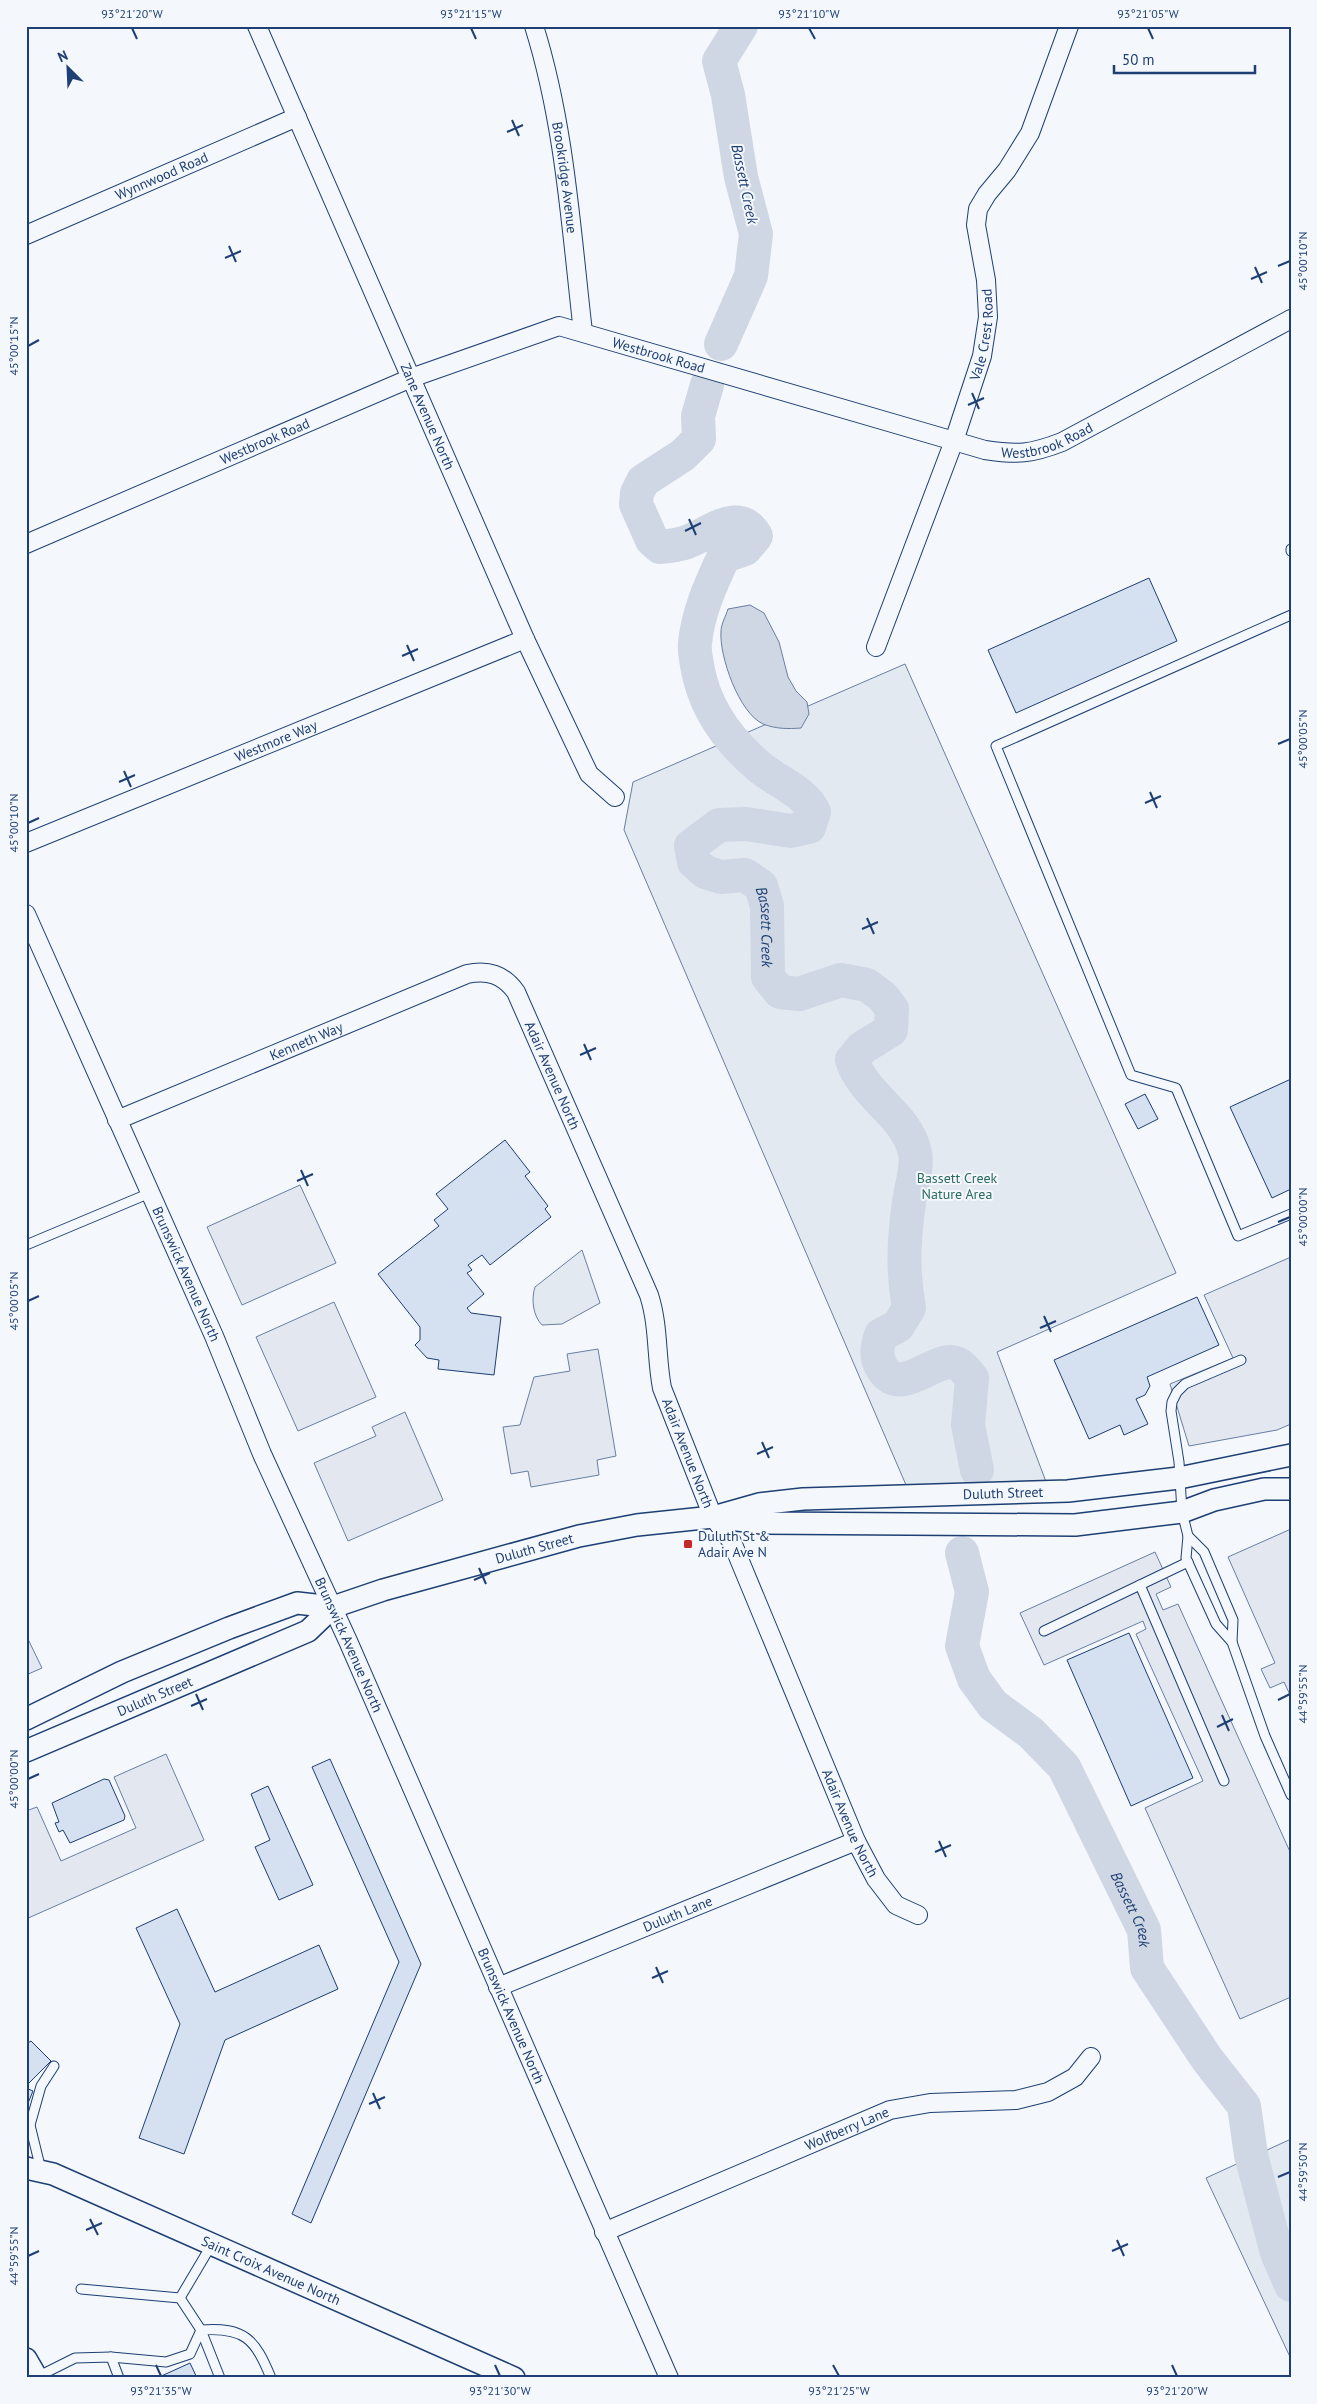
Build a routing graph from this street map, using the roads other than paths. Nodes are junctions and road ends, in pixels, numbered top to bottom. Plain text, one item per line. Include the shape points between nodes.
1 (257, 26) edge
2 (534, 26) edge
3 (1069, 26) edge
4 (297, 117) junction
5 (26, 235) edge
6 (1291, 319) edge
7 (583, 332) junction
8 (412, 378) junction
9 (954, 441) junction
10 (26, 544) edge
11 (1291, 615) edge
12 (525, 639) junction
13 (876, 648) dead end
14 (615, 797) dead end
15 (26, 843) edge
16 (26, 914) edge
17 (497, 974) joint
18 (117, 1120) junction
19 (150, 1192) junction
20 (1291, 1214) edge
21 (26, 1245) edge
22 (1240, 1360) dead end
23 (1291, 1455) edge
24 (1179, 1478) junction
25 (1291, 1489) edge
26 (1182, 1512) junction
27 (713, 1517) junction
28 (1188, 1536) junction
29 (1188, 1562) junction
30 (1140, 1584) junction
31 (333, 1607) junction
32 (1044, 1631) dead end
33 (1232, 1642) junction
34 (26, 1719) edge
35 (26, 1751) edge
36 (1224, 1781) dead end
37 (1291, 1795) edge
38 (856, 1841) junction
39 (918, 1915) dead end
40 (498, 1987) junction
41 (1090, 2056) dead end
42 (54, 2066) dead end
43 (28, 2123) edge
44 (34, 2169) edge
45 (604, 2232) junction
46 (212, 2244) junction
47 (81, 2289) dead end
48 (180, 2298) junction
49 (201, 2330) junction
50 (110, 2357) junction
51 (26, 2359) edge
52 (37, 2378) edge
53 (119, 2378) edge
54 (220, 2378) edge
55 (272, 2378) edge
56 (514, 2378) edge
57 (669, 2378) edge

1 - 4 street, Zane Avenue North
2 - 7 street, Brookridge Avenue via 548,70 560,131
3 - 9 street, Vale Crest Road via 1030,133 978,209 976,225 986,280 988,317 982,356
4 - 5 street, Wynnwood Road
4 - 8 street, Zane Avenue North
6 - 9 street, Westbrook Road via 1062,442 1036,452 1011,454
7 - 8 street, Westbrook Road via 559,326
7 - 9 street, Westbrook Road
8 - 10 street, Westbrook Road
8 - 12 street, Zane Avenue North
9 - 13 street, Vale Crest Road
11 - 20 lane via 996,746 1131,1075 1176,1088 1238,1236
12 - 14 street, Zane Avenue North via 589,774
12 - 15 street, Westmore Way
16 - 18 street, Brunswick Avenue North
17 - 18 street, Kenneth Way via 480,971 467,974
17 - 27 street, Adair Avenue North via 508,980 516,992 649,1295 656,1322 662,1388
18 - 19 street, Brunswick Avenue North
19 - 21 lane
19 - 31 street, Brunswick Avenue North via 262,1454
22 - 24 lane via 1185,1384 1176,1392 1171,1411
23 - 24 street, Duluth Street
24 - 26 lane
24 - 27 street, Duluth Street via 1060,1492 803,1499 759,1504
25 - 26 street, Duluth Street via 1264,1489 1214,1500
26 - 27 street, Duluth Street via 1075,1525 762,1524
26 - 28 lane
27 - 31 street, Duluth Street via 637,1525 579,1536
27 - 38 street, Adair Avenue North via 732,1542
28 - 29 lane
28 - 33 lane via 1204,1552 1233,1620
29 - 30 lane
29 - 33 lane via 1216,1624
30 - 32 lane
30 - 36 lane
31 - 34 street, Duluth Street via 297,1603 122,1672
31 - 35 street, Duluth Street via 308,1631
31 - 40 street, Brunswick Avenue North
33 - 37 lane via 1265,1736
38 - 39 street, Adair Avenue North via 876,1879 896,1905
38 - 40 street, Duluth Lane
40 - 45 street, Brunswick Avenue North
41 - 45 street, Wolfberry Lane via 1075,2077 1048,2092 1016,2100 930,2103 890,2110
42 - 43 lane via 41,2086
43 - 44 lane
44 - 46 street, Saint Croix Avenue North
45 - 57 street, Brunswick Avenue North
46 - 48 lane
46 - 56 street, Saint Croix Avenue North
47 - 48 lane
48 - 49 lane
49 - 50 lane via 190,2354 166,2362
49 - 54 lane
49 - 55 lane via 224,2328 252,2341 261,2351
50 - 52 lane via 75,2358
50 - 53 lane
51 - 52 street

